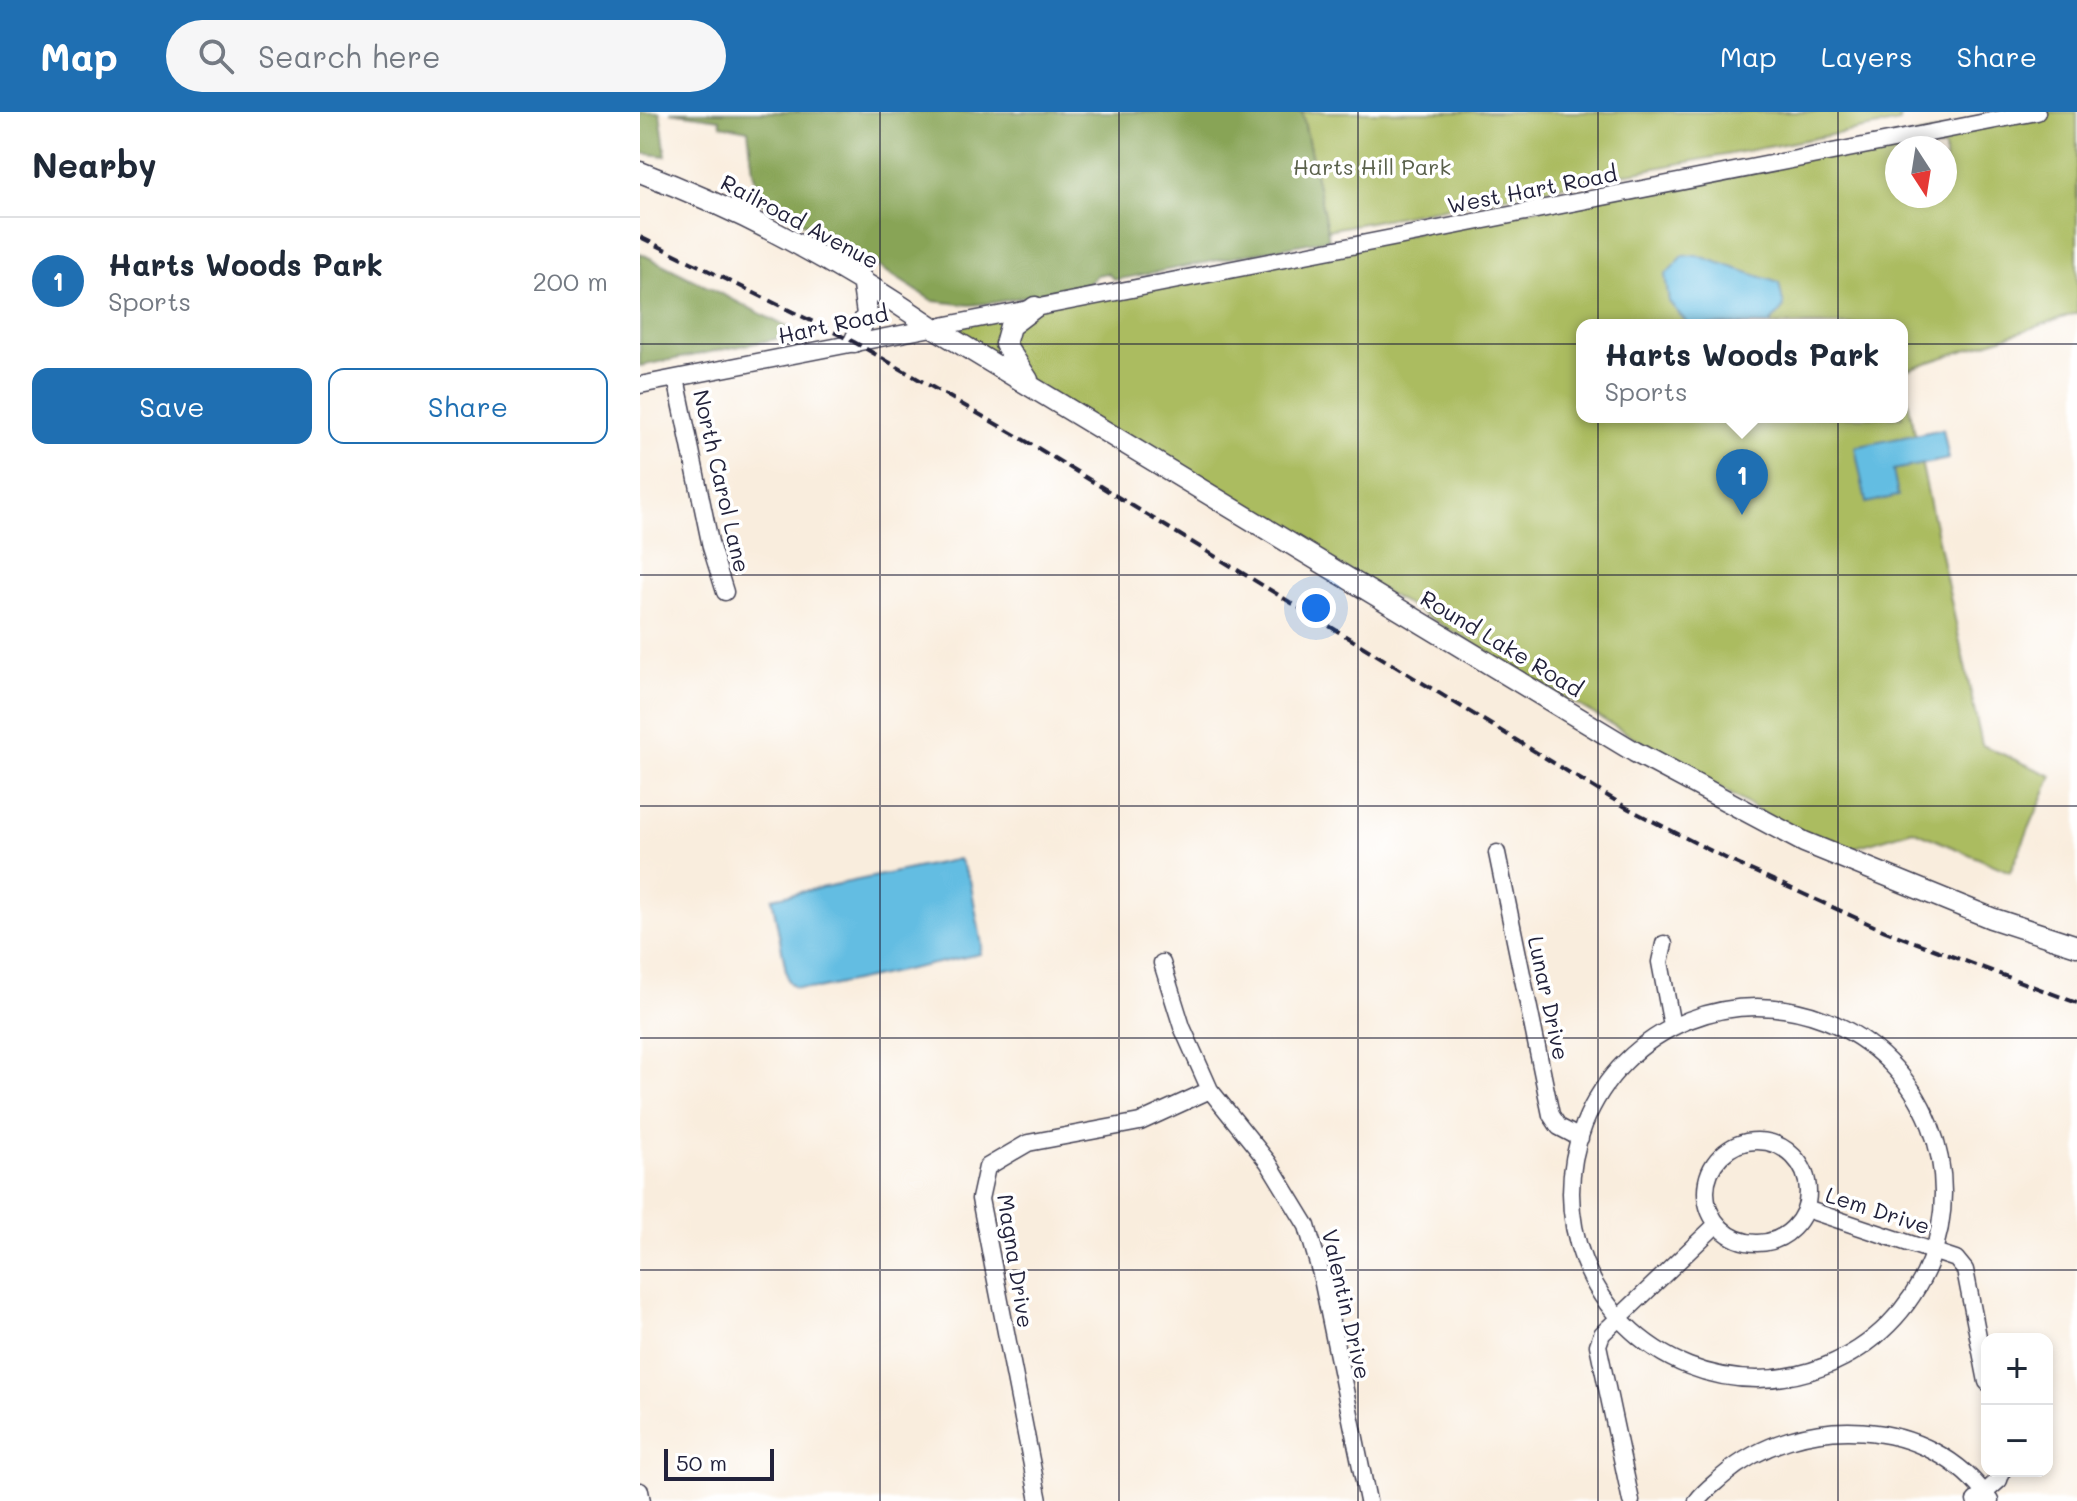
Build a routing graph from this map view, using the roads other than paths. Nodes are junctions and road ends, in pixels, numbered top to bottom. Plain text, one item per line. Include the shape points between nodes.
1 (2037, 112) edge
2 (640, 172) edge
3 (862, 279) junction
4 (1035, 307) junction
5 (931, 326) junction
6 (854, 342) junction
7 (676, 378) junction
8 (640, 385) edge
9 (1036, 389) junction
10 (725, 592) dead end
11 (1497, 853) dead end
12 (1664, 944) dead end
13 (2077, 946) edge
14 (1162, 963) dead end
15 (1672, 1026) junction
16 (1210, 1090) junction
17 (1580, 1138) junction
18 (1806, 1209) junction
19 (1717, 1224) junction
20 (1937, 1253) junction
21 (1619, 1317) junction
22 (1981, 1351) edge
23 (2000, 1477) edge
24 (640, 1491) edge
25 (1983, 1498) edge
26 (642, 1501) edge
27 (1039, 1501) edge
28 (1368, 1501) edge
29 (1631, 1501) edge
30 (1697, 1501) edge

1 - 4 street, West Hart Road
2 - 3 main road, Railroad Avenue via 695,193
3 - 5 main road, Railroad Avenue
3 - 6 main road via 867,314
4 - 5 street, Hart Road
4 - 9 main road via 1010,326 1005,344
5 - 6 street, Hart Road
5 - 9 main road, Round Lake Road
6 - 7 street, Hart Road
7 - 8 street, Hart Road
7 - 10 street, North Carol Lane
9 - 13 main road, Round Lake Road via 1635,752 1790,835 1991,918
11 - 17 street, Lunar Drive via 1551,1115 1559,1127
12 - 15 street via 1660,962
14 - 16 street, Valentin Drive
15 - 17 street via 1639,1049 1609,1080
15 - 20 street via 1751,1007 1786,1009 1854,1035 1895,1069 1921,1103 1937,1144 1943,1182
16 - 27 street, Magna Drive via 1140,1122 1028,1143 987,1167 980,1199
16 - 28 street, Valentin Drive via 1268,1162 1307,1226
17 - 21 street via 1571,1199 1580,1247 1599,1292
18 - 19 street, Lem Drive via 1787,1234 1758,1244 1728,1235
18 - 19 street, Lem Drive via 1806,1175 1797,1159 1775,1145 1749,1141 1719,1158 1709,1173 1708,1208
18 - 20 street, Lem Drive
19 - 21 street
20 - 21 street via 1889,1326 1828,1365 1786,1375 1745,1379 1708,1373 1672,1360
20 - 22 street, Lem Drive via 1956,1259 1965,1270
21 - 29 street via 1598,1345
23 - 25 street
24 - 26 street
25 - 30 street via 1952,1463 1916,1444 1882,1433 1840,1429 1766,1446 1735,1465

